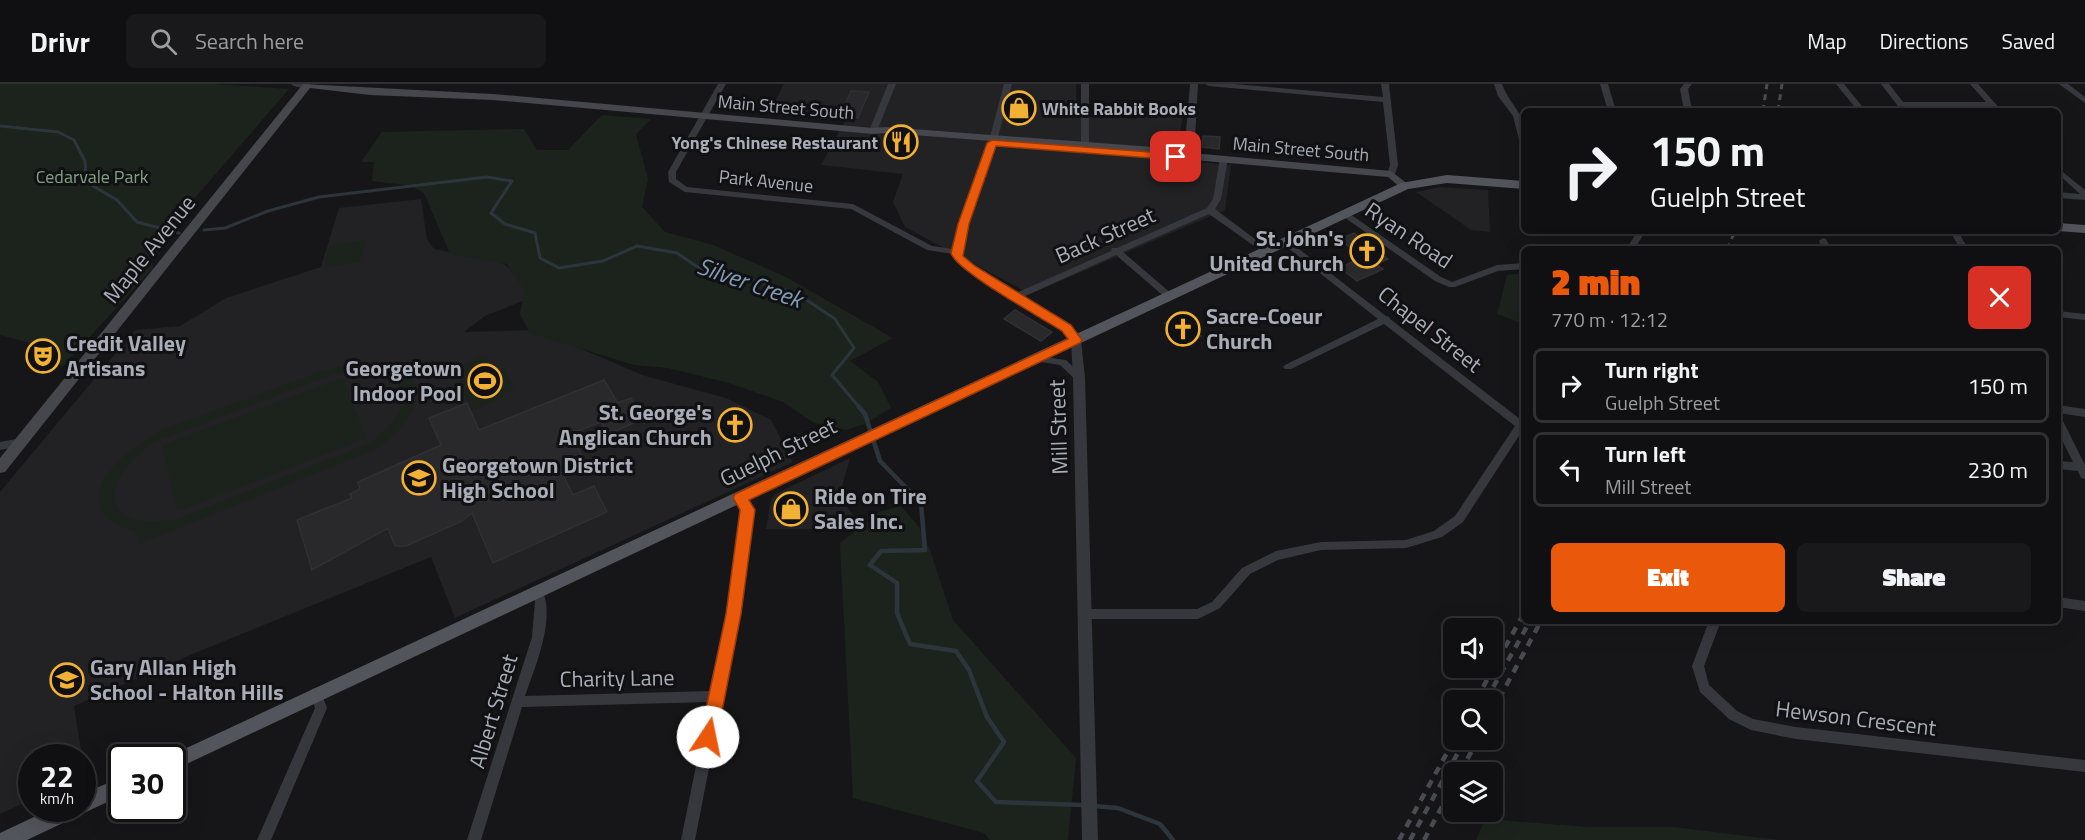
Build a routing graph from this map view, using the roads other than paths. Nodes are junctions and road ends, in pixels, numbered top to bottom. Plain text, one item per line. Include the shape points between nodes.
1 (295, 84) edge
2 (308, 84) edge
3 (722, 84) edge
4 (892, 84) edge
5 (1008, 84) edge
6 (1085, 84) edge
7 (1194, 84) edge
8 (1209, 84) edge
9 (1385, 84) edge
10 (1498, 84) edge
11 (1604, 84) edge
12 (1688, 84) edge
13 (1840, 84) edge
14 (1885, 84) edge
15 (1974, 84) edge
16 (2063, 84) edge
17 (1264, 87) edge
18 (1387, 100) junction
19 (2085, 101) edge
20 (1991, 104) junction
21 (1611, 108) edge
22 (1687, 108) edge
23 (1860, 108) edge
24 (1903, 108) edge
25 (1995, 108) edge
26 (1520, 116) edge
27 (705, 117) junction
28 (873, 131) junction
29 (993, 140) junction
30 (1085, 148) junction
31 (1189, 156) junction
32 (1224, 158) junction
33 (2061, 173) edge
34 (1391, 174) junction
35 (1521, 184) edge
36 (1405, 186) junction
37 (2061, 195) edge
38 (2085, 195) edge
39 (1210, 210) junction
40 (1347, 214) junction
41 (2061, 227) edge
42 (2085, 229) edge
43 (1286, 242) junction
44 (1115, 250) junction
45 (1267, 251) junction
46 (957, 252) junction
47 (1521, 266) edge
48 (1017, 296) junction
49 (1170, 297) junction
50 (2061, 314) edge
51 (2085, 317) edge
52 (1386, 319) junction
53 (1076, 340) junction
54 (1037, 359) junction
55 (1288, 367) dead end
56 (1079, 378) junction
57 (2061, 410) edge
58 (2085, 413) edge
59 (1521, 421) edge
60 (1521, 425) edge
61 (2061, 428) edge
62 (21, 442) junction
63 (0, 446) edge
64 (2061, 466) edge
65 (0, 468) edge
66 (2082, 471) edge
67 (740, 498) junction
68 (538, 593) junction
69 (2061, 602) edge
70 (2085, 606) edge
71 (1085, 614) junction
72 (1714, 624) edge
73 (316, 693) junction
74 (717, 696) junction
75 (518, 702) junction
76 (186, 755) edge
77 (2085, 766) edge
78 (45, 822) edge
79 (7, 840) edge
80 (264, 840) edge
81 (474, 840) edge
82 (688, 840) edge
83 (1090, 840) edge

1 - 2 street, Main Street South
2 - 27 main road, Main Street South
2 - 62 main road, Maple Avenue
3 - 27 street, Park Avenue
4 - 28 street
5 - 29 street
6 - 30 street
7 - 31 street
8 - 17 street
9 - 18 street
10 - 26 street via 1502,96
11 - 21 street
12 - 22 street via 1684,89
13 - 23 street
14 - 24 street
15 - 20 street
16 - 19 street
17 - 18 street
18 - 34 street via 1394,165
20 - 24 street
20 - 25 street
27 - 28 main road, Main Street South
27 - 46 street, Park Avenue via 672,172 672,180 686,189 853,207 930,248
28 - 29 main road, Main Street South via 884,135
29 - 30 main road, Main Street South
29 - 46 street
30 - 31 main road, Main Street South
31 - 32 main road, Main Street South
32 - 34 main road, Main Street South
32 - 39 street via 1217,199
33 - 38 street
34 - 36 main road, Main Street South
35 - 36 main road, Guelph Street via 1447,179
36 - 40 main road, Guelph Street
37 - 38 street
39 - 44 street, Back Street
39 - 45 street
40 - 43 main road, Guelph Street
40 - 47 street, Ryan Road via 1452,285 1497,268
41 - 42 main road
43 - 45 main road, Guelph Street
43 - 52 street, Chapel Street
44 - 48 street, Back Street
44 - 49 street
45 - 49 main road, Guelph Street
46 - 48 street via 958,258 971,269
48 - 53 street via 1067,328
49 - 53 main road, Guelph Street
50 - 51 street
52 - 55 street
52 - 59 street, Chapel Street
53 - 54 main road, Guelph Street
53 - 56 street, Mill Street
54 - 56 street via 1063,362
54 - 67 main road, Guelph Street
56 - 71 street, Mill Street
57 - 58 street
60 - 71 street via 1459,519 1438,534 1406,544 1321,546 1276,556 1246,571 1216,605 1198,614
61 - 66 street
62 - 63 street
62 - 65 main road, Maple Avenue
64 - 66 street
67 - 68 main road, Guelph Street
67 - 74 street via 748,510
68 - 73 main road, Guelph Street
68 - 75 street, Albert Street via 538,637
69 - 70 street
71 - 83 street, Mill Street
72 - 77 street, Hewson Crescent via 1698,666 1704,688 1733,715 1751,724 1796,733
73 - 76 main road, Guelph Street
73 - 80 street via 321,708
74 - 75 street, Charity Lane
74 - 82 street
75 - 81 street, Albert Street
78 - 79 main road

